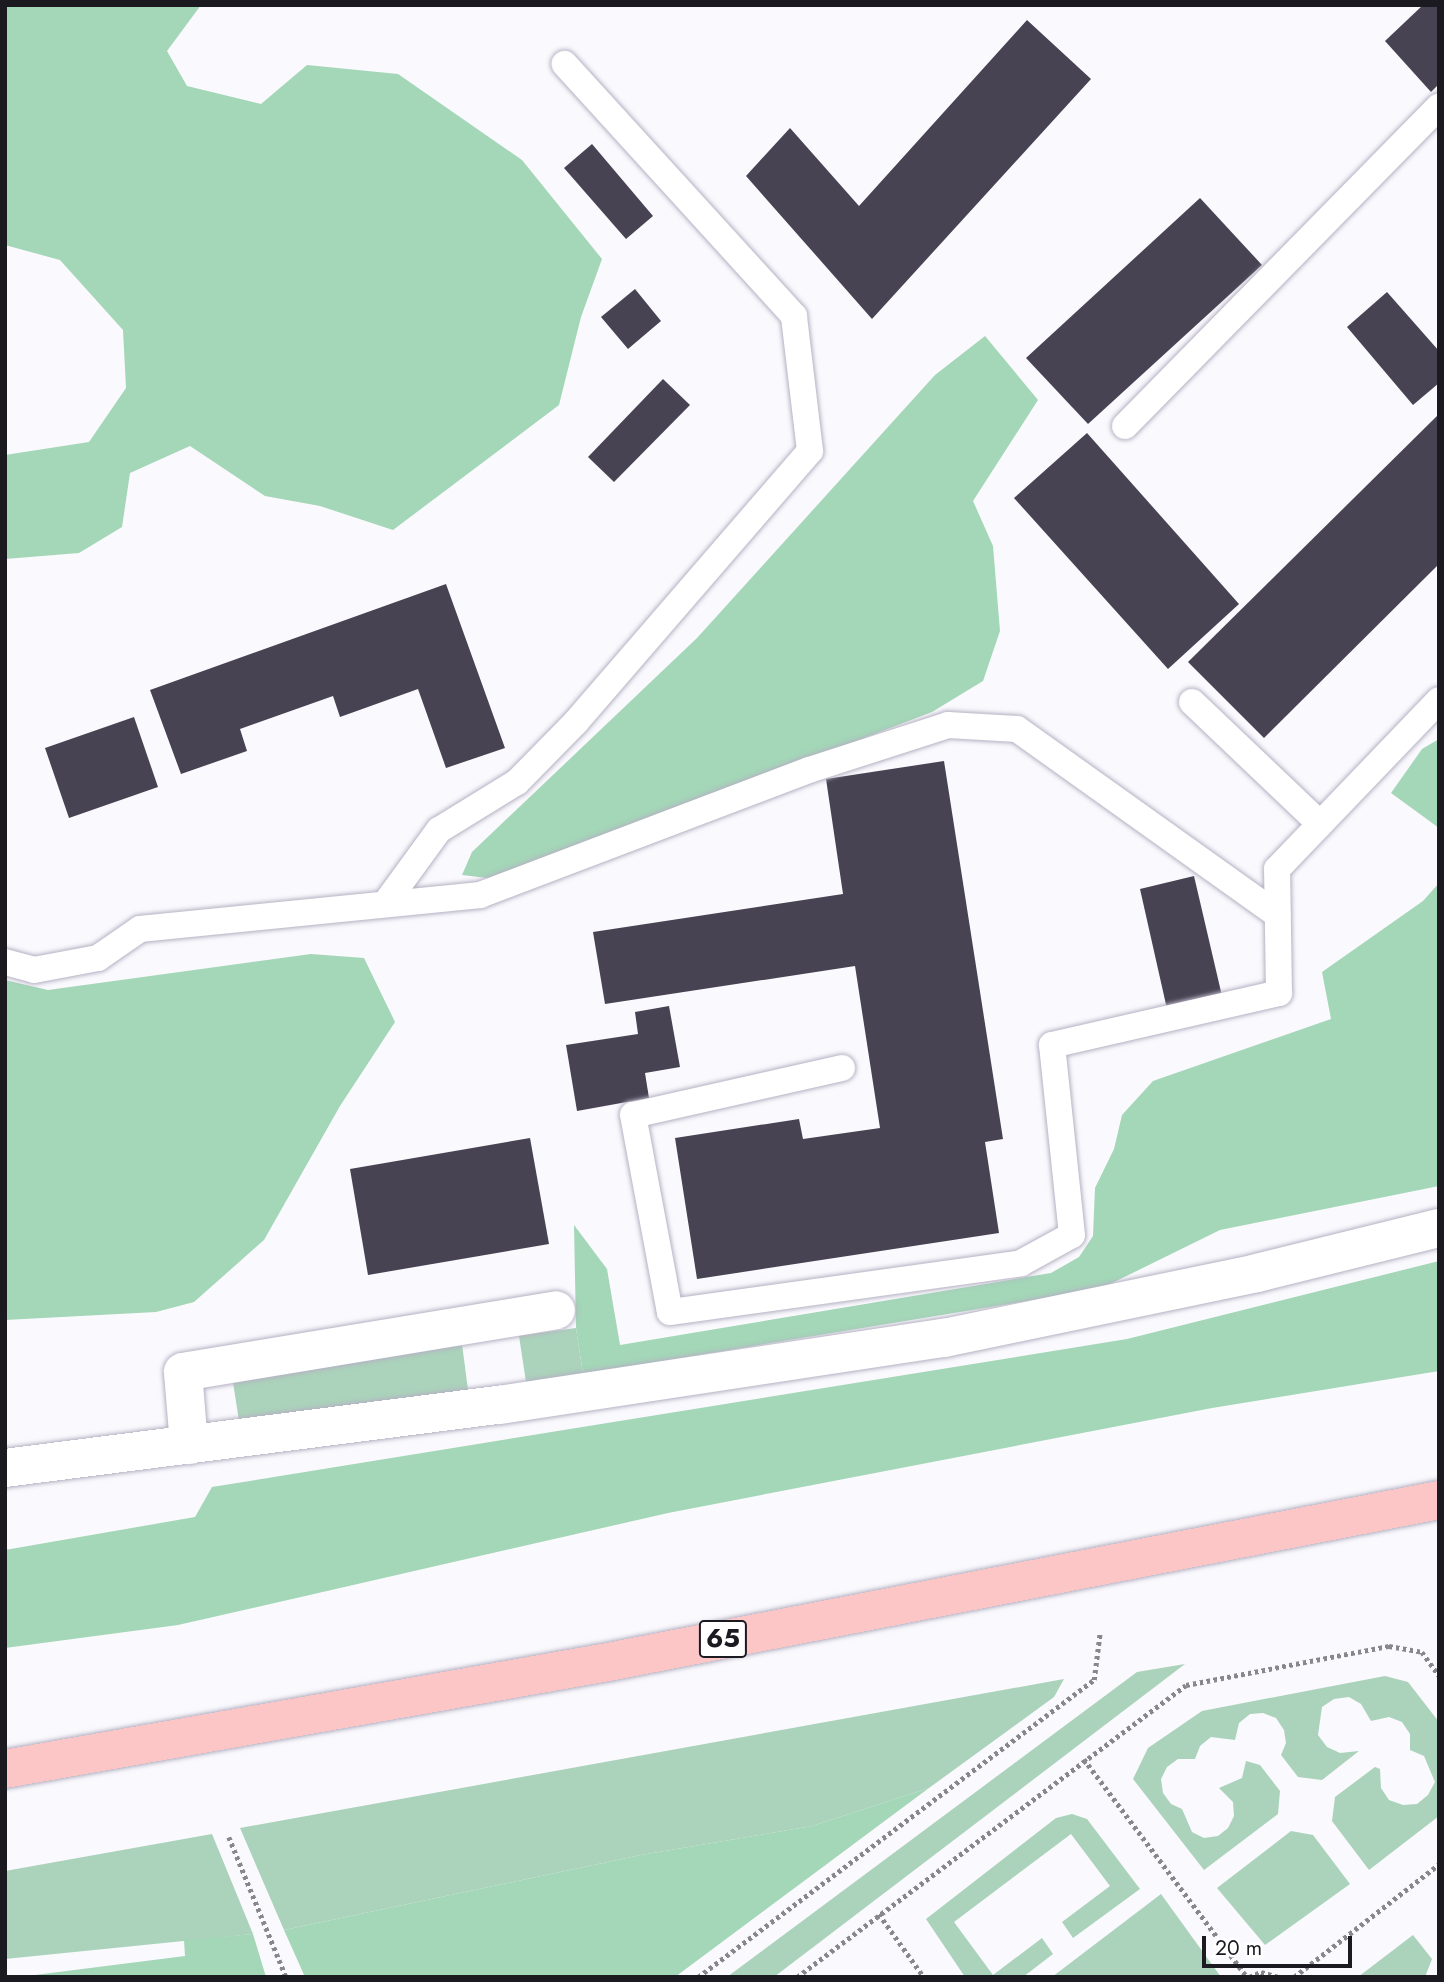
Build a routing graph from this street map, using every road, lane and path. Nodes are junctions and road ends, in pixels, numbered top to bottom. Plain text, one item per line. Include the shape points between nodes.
1 (565, 64) dead end
2 (1439, 107) edge
3 (1125, 426) dead end
4 (1439, 700) edge
5 (1192, 702) dead end
6 (1320, 824) junction
7 (385, 904) junction
8 (1278, 915) junction
9 (5, 962) edge
10 (842, 1068) dead end
11 (1439, 1228) edge
12 (556, 1310) dead end
13 (189, 1445) junction
14 (5, 1468) edge
15 (1439, 1500) edge
16 (1100, 1632) dead end
17 (1439, 1675) edge
18 (1084, 1759) junction
19 (5, 1769) edge
20 (229, 1837) dead end
21 (1439, 1864) edge
22 (880, 1914) junction
23 (286, 1977) edge
24 (698, 1977) edge
25 (797, 1977) edge
26 (924, 1977) edge
27 (1248, 1977) edge
28 (1279, 1977) edge
29 (1294, 1977) edge

1 - 7 lane via 794,316 810,451 576,722 517,782 439,830
2 - 3 lane
4 - 6 lane
5 - 6 lane
6 - 8 lane via 1277,869
7 - 8 lane via 480,895 809,770 948,725 1017,729
7 - 9 lane via 140,929 98,958 34,970
8 - 10 lane via 1279,993 1052,1045 1072,1235 1021,1263 670,1312 633,1115
11 - 13 street via 1257,1273 944,1338 499,1405
12 - 13 street via 183,1373
13 - 14 street
15 - 19 main road, 65 via 608,1662
16 - 24 path via 1094,1680
17 - 18 path via 1422,1652 1389,1646 1186,1685
18 - 22 path
18 - 27 path
20 - 23 path
21 - 29 path
22 - 25 path
22 - 26 path
27 - 28 path via 1261,1972

